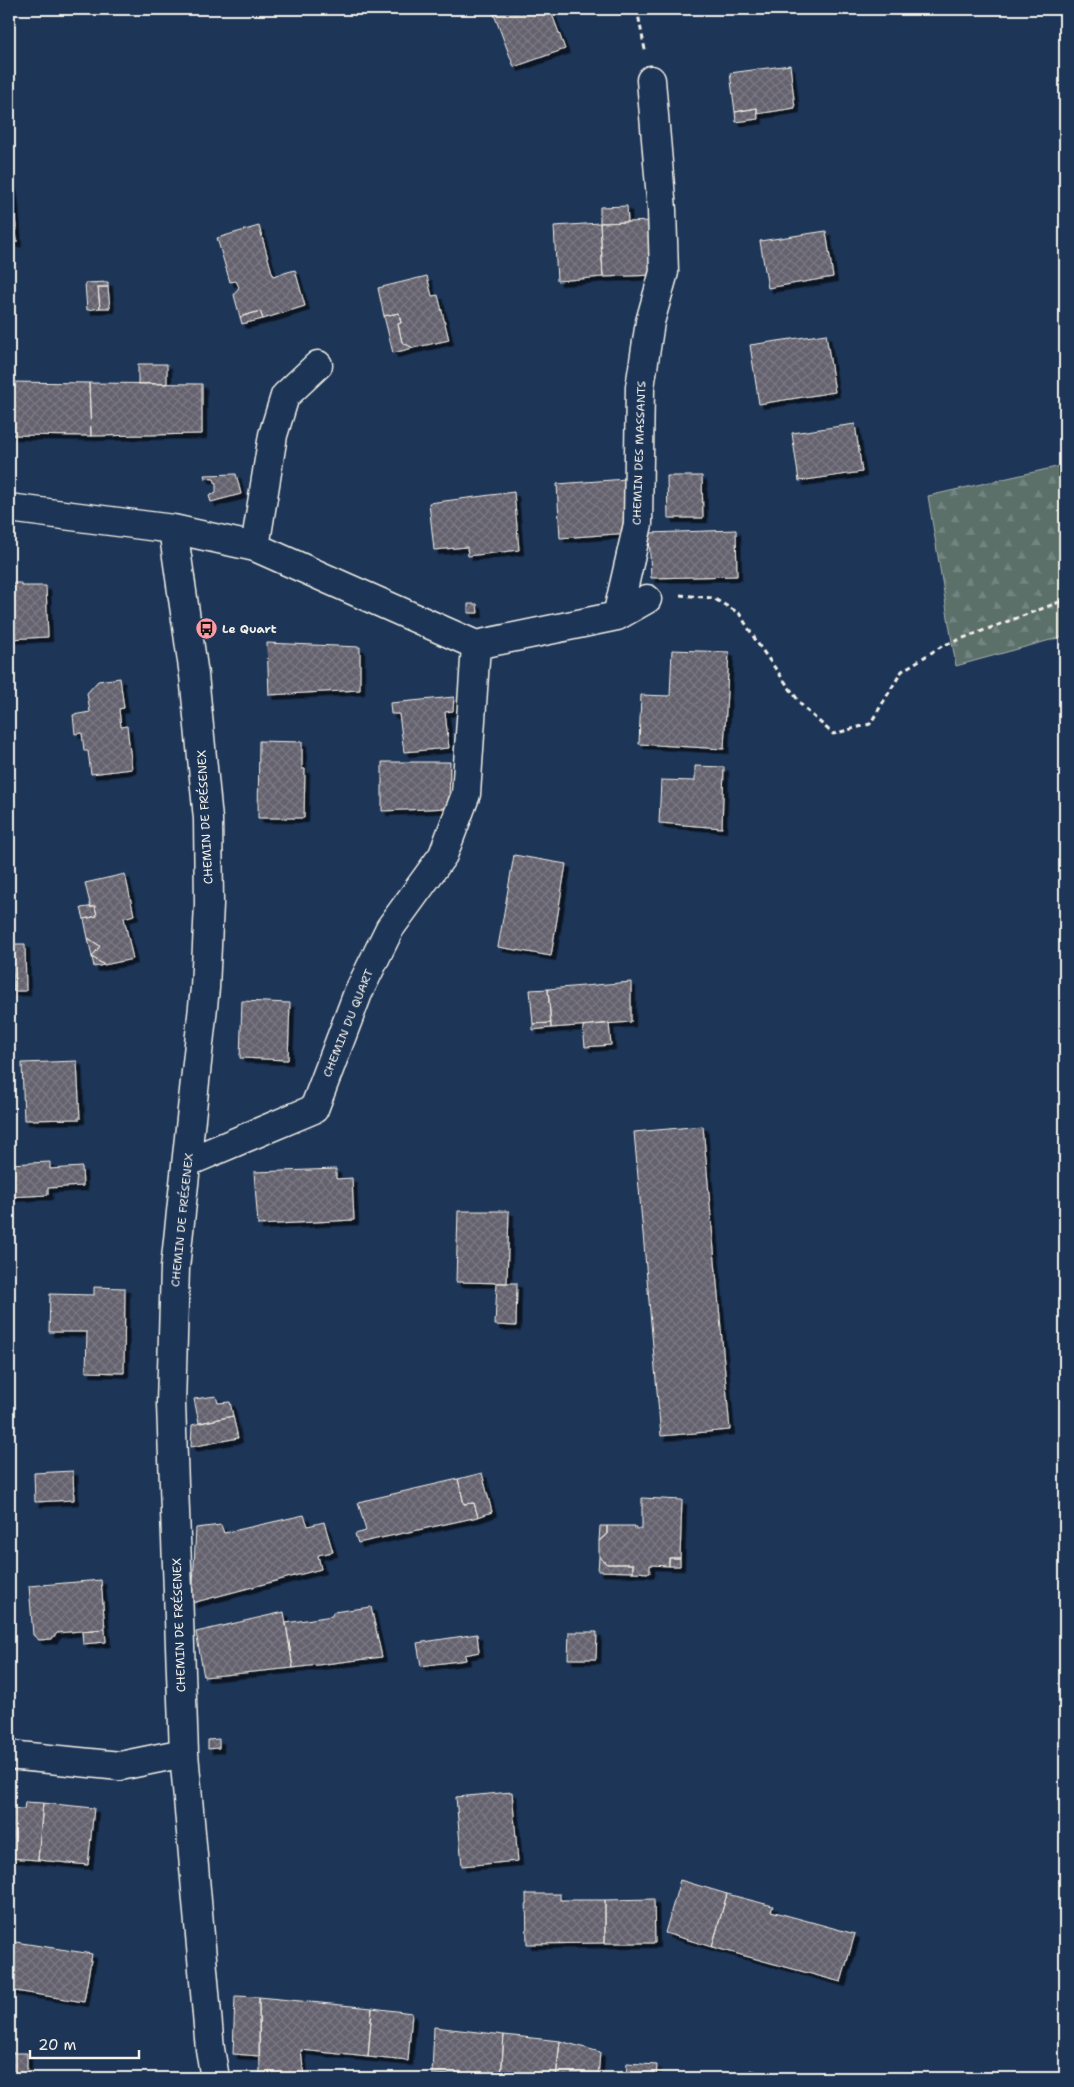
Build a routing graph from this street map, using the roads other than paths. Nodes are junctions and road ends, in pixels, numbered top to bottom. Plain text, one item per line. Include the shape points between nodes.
1 (650, 80) road end
2 (318, 365) dead end
3 (9, 508) edge
4 (173, 529) junction
5 (255, 547) junction
6 (647, 599) road end
7 (617, 616) junction
8 (476, 645) junction
9 (188, 1162) junction
10 (184, 1753) junction
11 (9, 1756) edge
12 (215, 2078) edge

1 - 7 street, CHEMIN DES MASSANTS via 662,210 664,272 650,322 640,387 638,524
2 - 5 street via 285,396 273,435
3 - 4 street
4 - 5 street
4 - 9 street, CHEMIN DE FRÉSENEX via 194,675 208,828 205,988
5 - 8 street
6 - 7 street
7 - 8 street
8 - 9 street, CHEMIN DU QUART via 466,794 443,856 390,928 358,992 314,1109
9 - 10 street, CHEMIN DE FRÉSENEX via 175,1268 171,1404
10 - 11 street via 120,1766
10 - 12 street, CHEMIN DE FRÉSENEX

